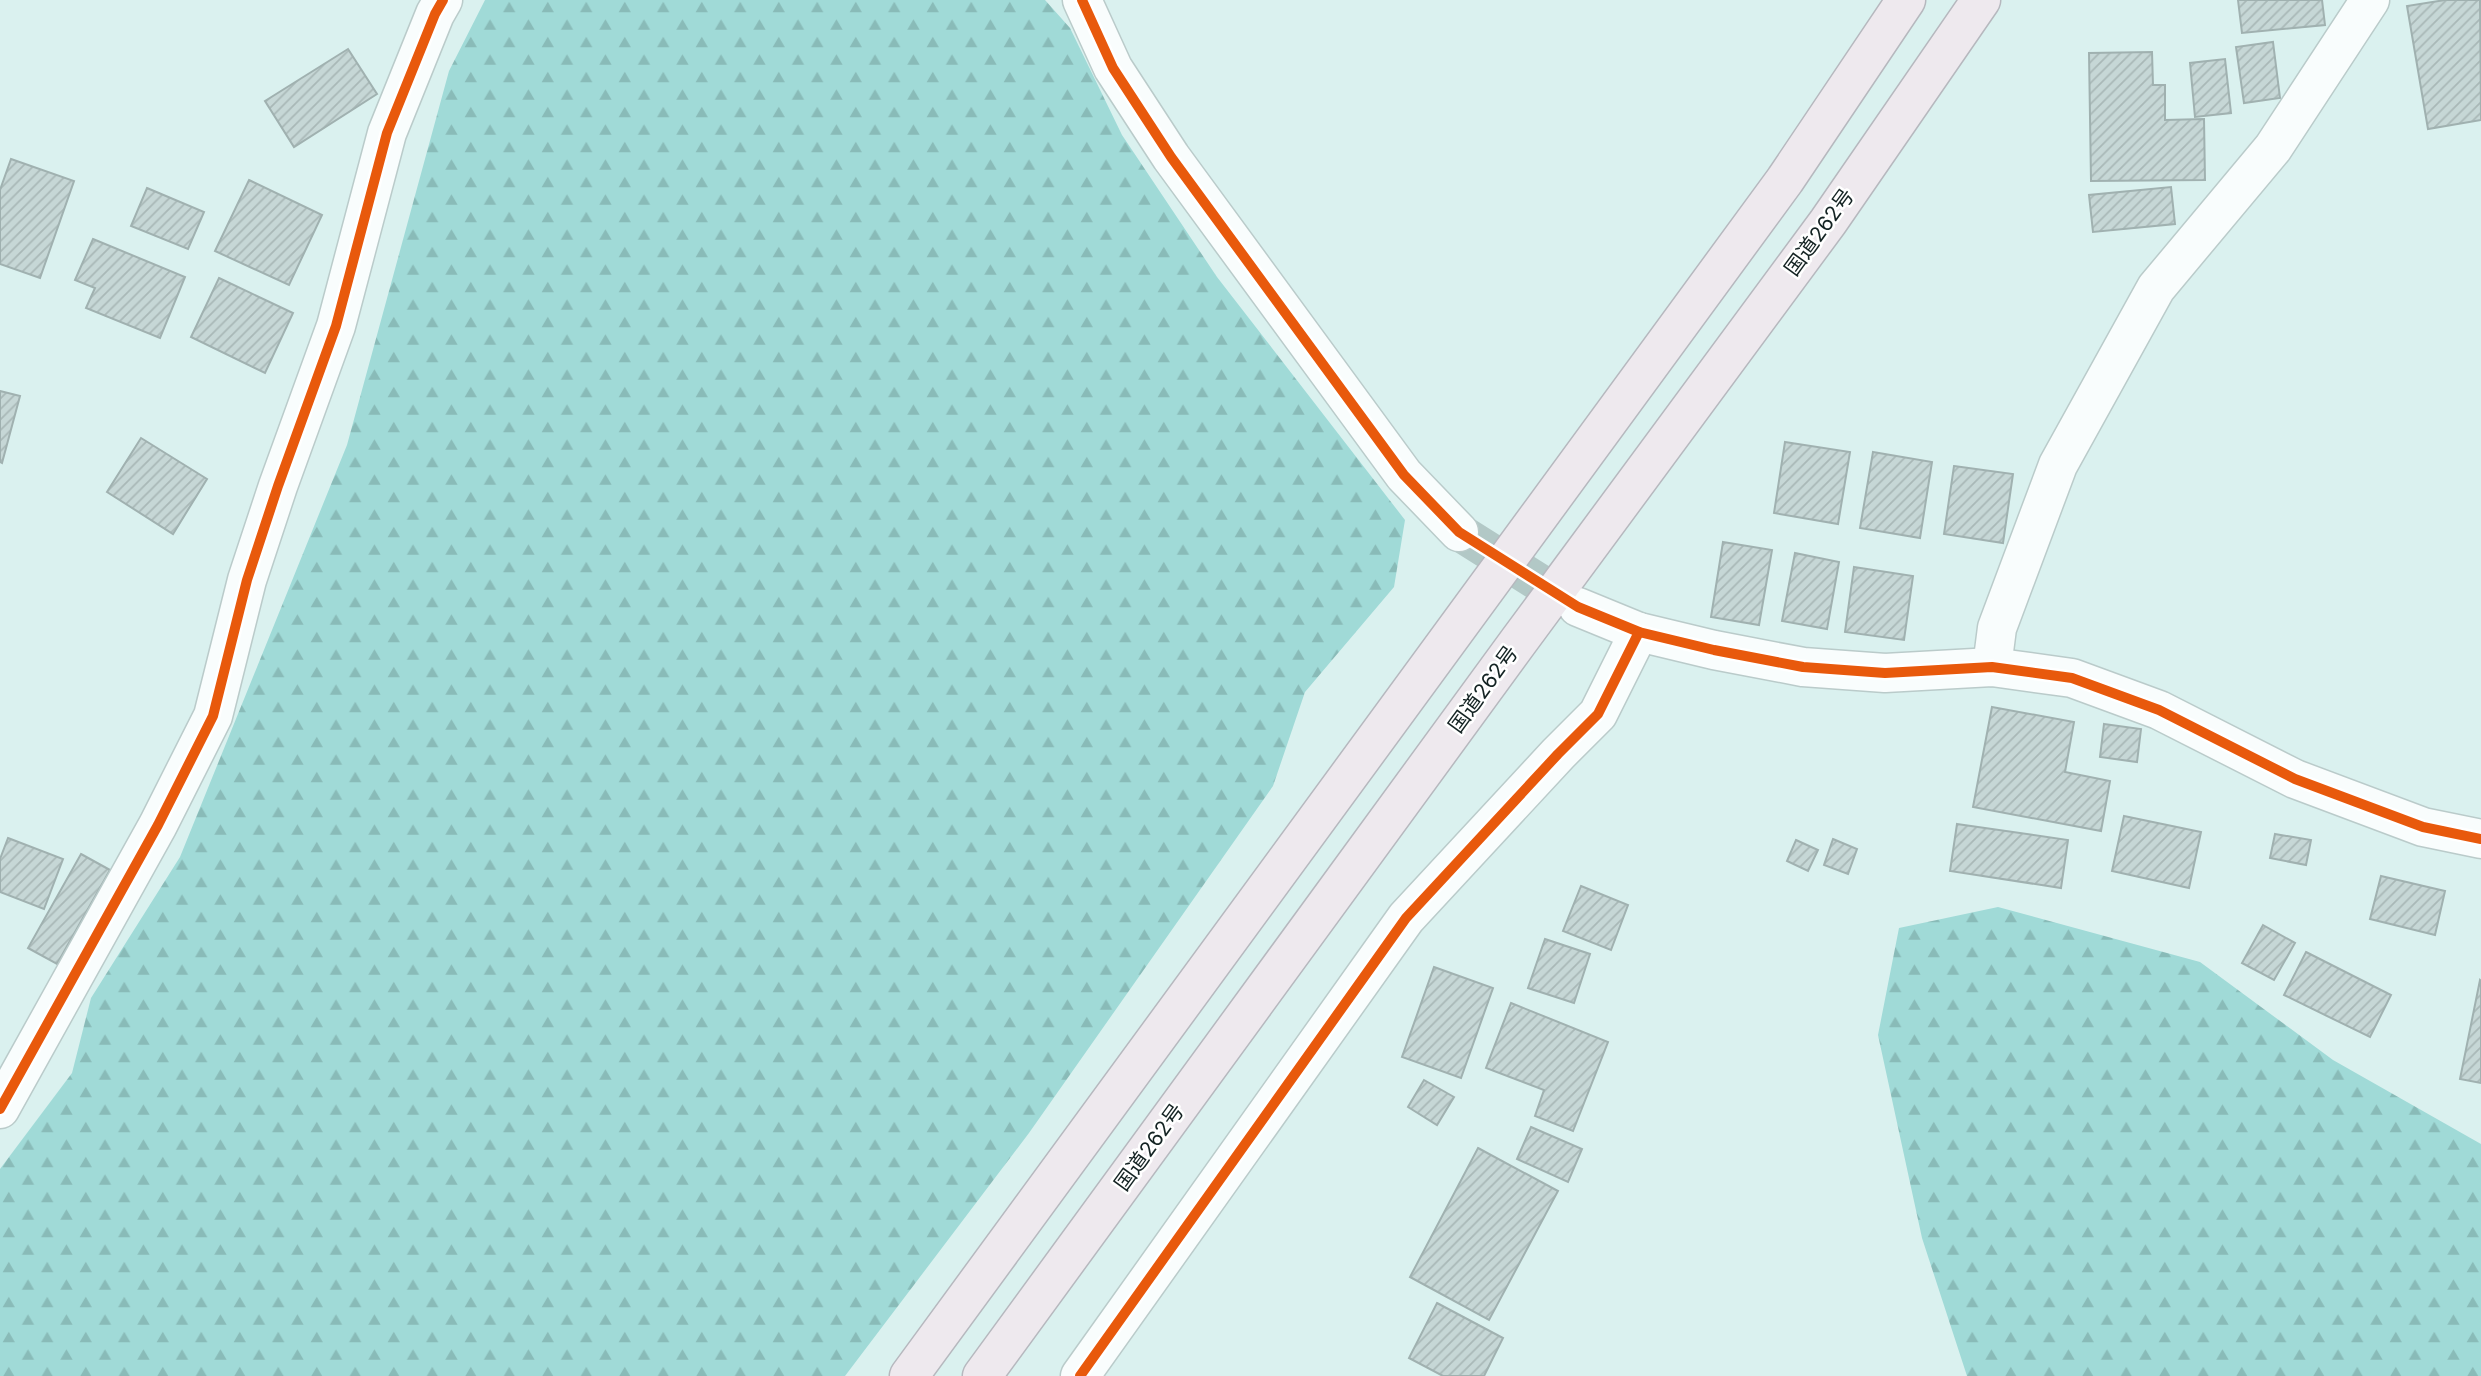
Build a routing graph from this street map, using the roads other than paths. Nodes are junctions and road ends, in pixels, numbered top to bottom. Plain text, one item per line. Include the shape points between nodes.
1 (443, 0) edge
2 (1082, 0) edge
3 (1906, 0) edge
4 (1981, 0) edge
5 (2370, 0) edge
6 (1460, 532) tunnel mouth
7 (1578, 607) tunnel mouth
8 (1639, 632) junction
9 (1992, 667) junction
10 (2481, 839) edge
11 (0, 1109) edge
12 (909, 1376) edge
13 (982, 1376) edge
14 (1080, 1376) edge

1 - 11 street via 387,133 336,326 247,580 213,716 158,825
2 - 6 street via 1113,68 1171,157 1404,475
3 - 12 highway via 1786,180
4 - 13 highway, 国道262号 via 1828,222
5 - 9 street via 2273,148 2156,288 2058,465 1997,628
7 - 8 street
8 - 9 street via 1803,667 1885,673
8 - 14 street via 1598,714 1406,918
9 - 10 street via 2072,678 2159,710 2295,779 2423,827

